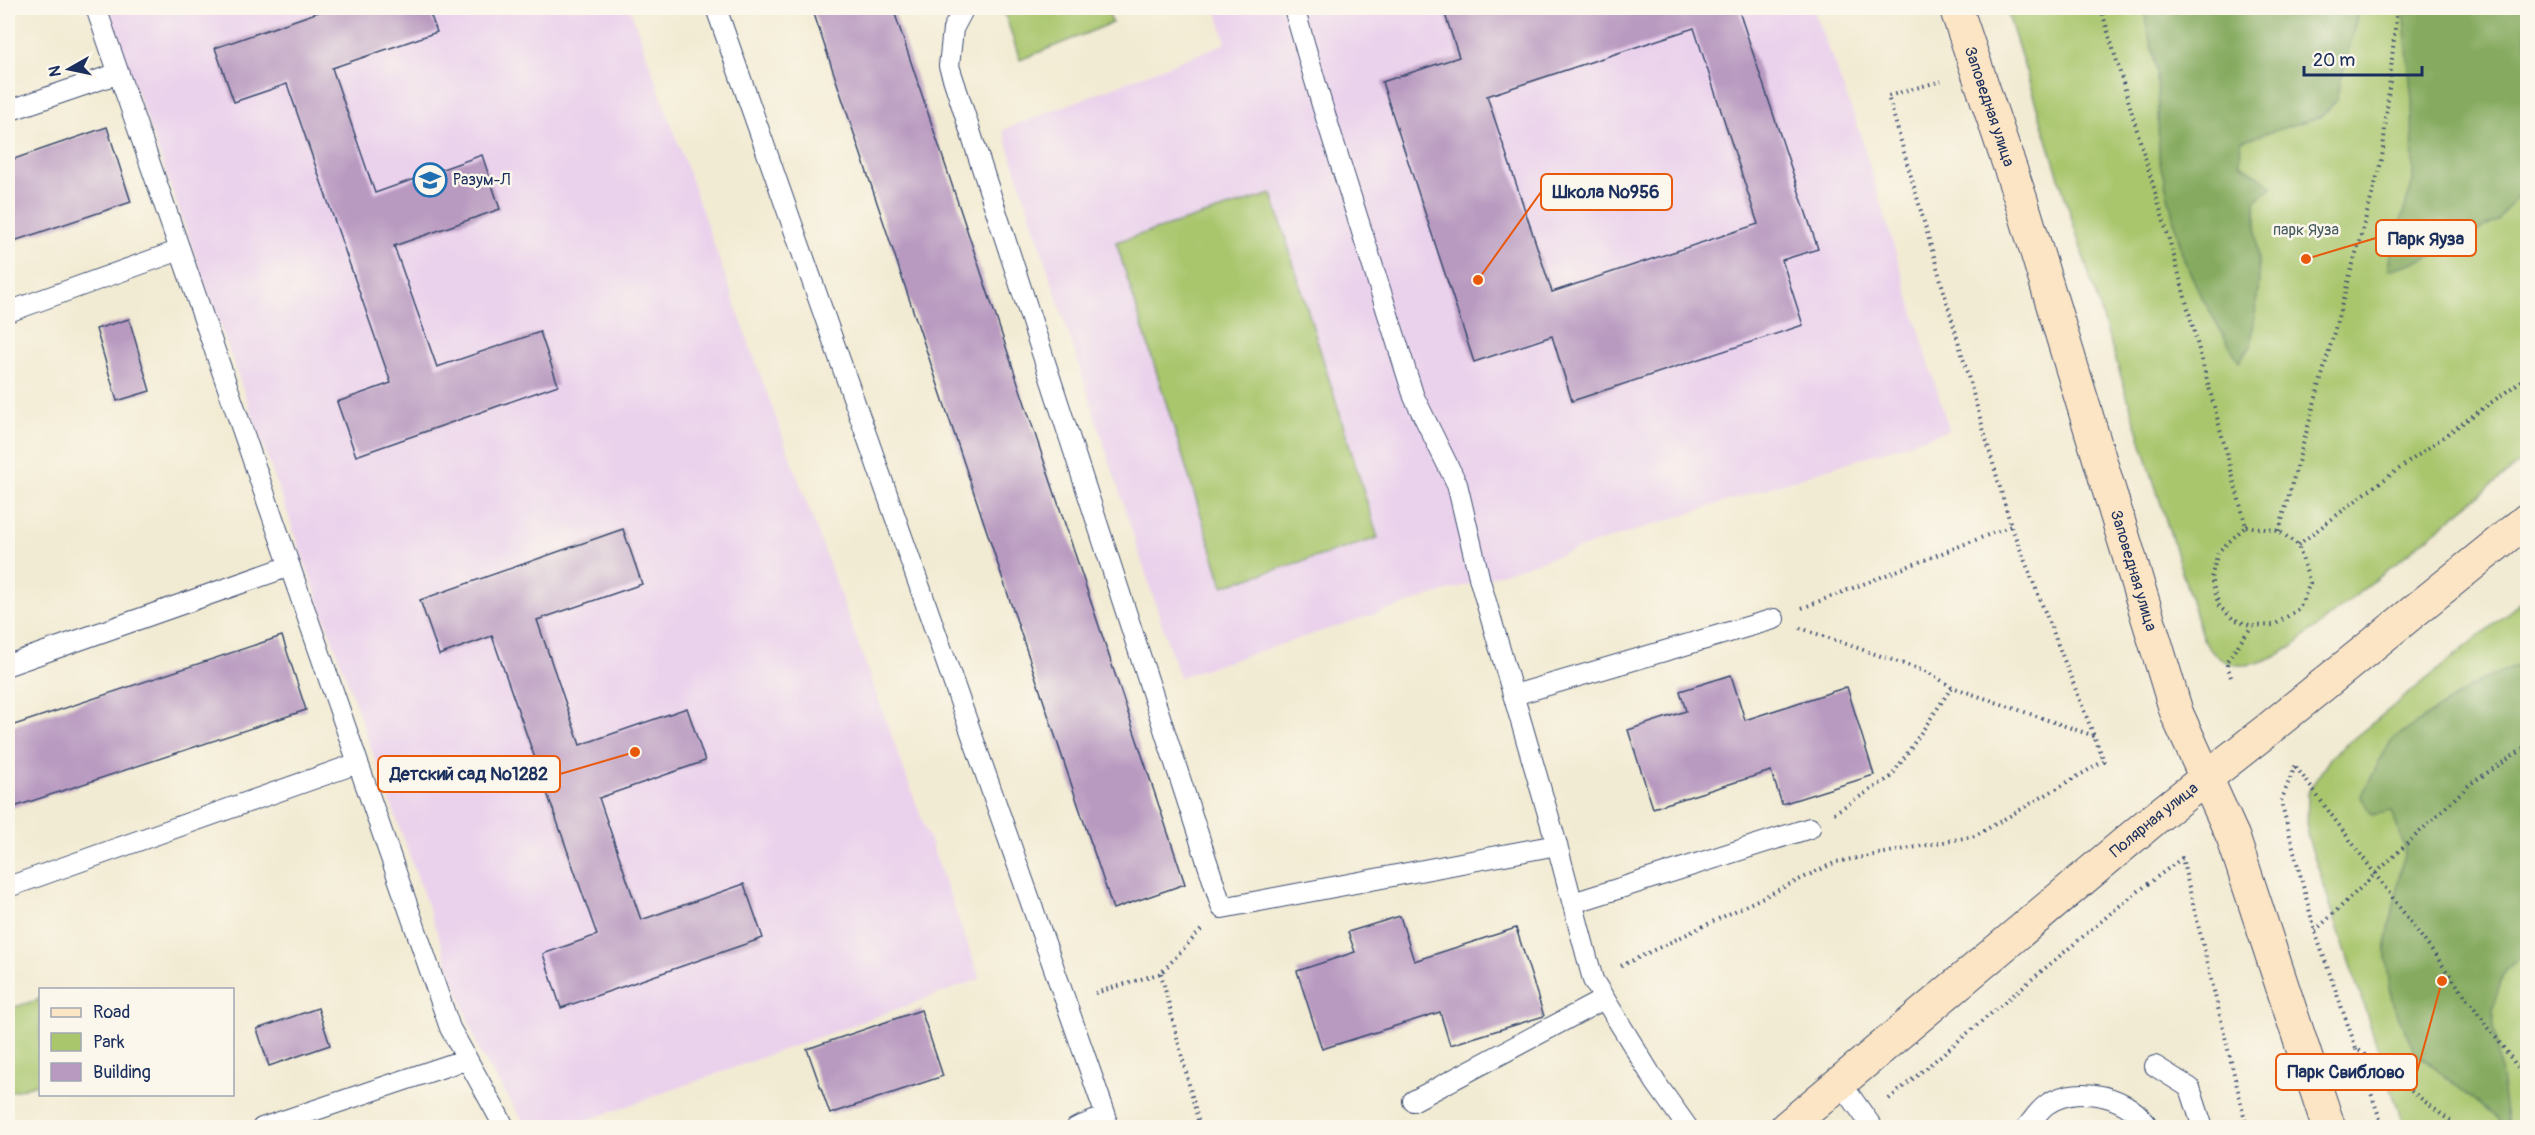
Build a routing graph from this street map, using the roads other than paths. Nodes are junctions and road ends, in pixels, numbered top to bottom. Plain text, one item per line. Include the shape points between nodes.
1 (96, 8) edge
2 (716, 8) edge
3 (964, 8) edge
4 (1294, 8) edge
5 (1956, 8) edge
6 (119, 73) junction
7 (8, 111) edge
8 (180, 250) junction
9 (8, 312) edge
10 (2528, 519) edge
11 (290, 567) junction
12 (1774, 619) road end
13 (8, 665) edge
14 (1514, 695) junction
15 (358, 763) junction
16 (2206, 777) junction
17 (1810, 828) road end
18 (1557, 845) junction
19 (8, 887) edge
20 (1572, 903) junction
21 (1604, 999) junction
22 (467, 1059) junction
23 (2155, 1066) dead end
24 (1841, 1083) junction
25 (1413, 1101) dead end
26 (1869, 1123) edge
27 (262, 1128) edge
28 (505, 1128) edge
29 (1076, 1128) edge
30 (1688, 1128) edge
31 (1786, 1128) edge
32 (2026, 1128) edge
33 (2149, 1128) edge
34 (2203, 1128) edge
35 (2329, 1128) edge

1 - 6 lane
2 - 29 lane via 1106,1116
3 - 18 lane via 952,29 949,66 1222,908
4 - 14 lane via 1414,398 1457,484
5 - 16 street, Заповедная улица via 2021,200 2177,714
6 - 7 lane
6 - 8 lane
8 - 9 lane
8 - 11 lane
10 - 16 street, Полярная улица
11 - 13 lane
11 - 15 lane
12 - 14 lane
14 - 18 lane
15 - 19 lane
15 - 22 lane via 450,1028
16 - 24 street, Полярная улица
16 - 35 street, Заповедная улица via 2233,837
17 - 20 lane
18 - 20 lane
20 - 21 lane via 1593,980
21 - 25 lane
21 - 30 lane
22 - 27 lane
22 - 28 lane
23 - 34 lane via 2190,1088
24 - 26 lane
24 - 31 street, Полярная улица
32 - 33 lane via 2048,1103 2074,1095 2101,1095 2128,1106

